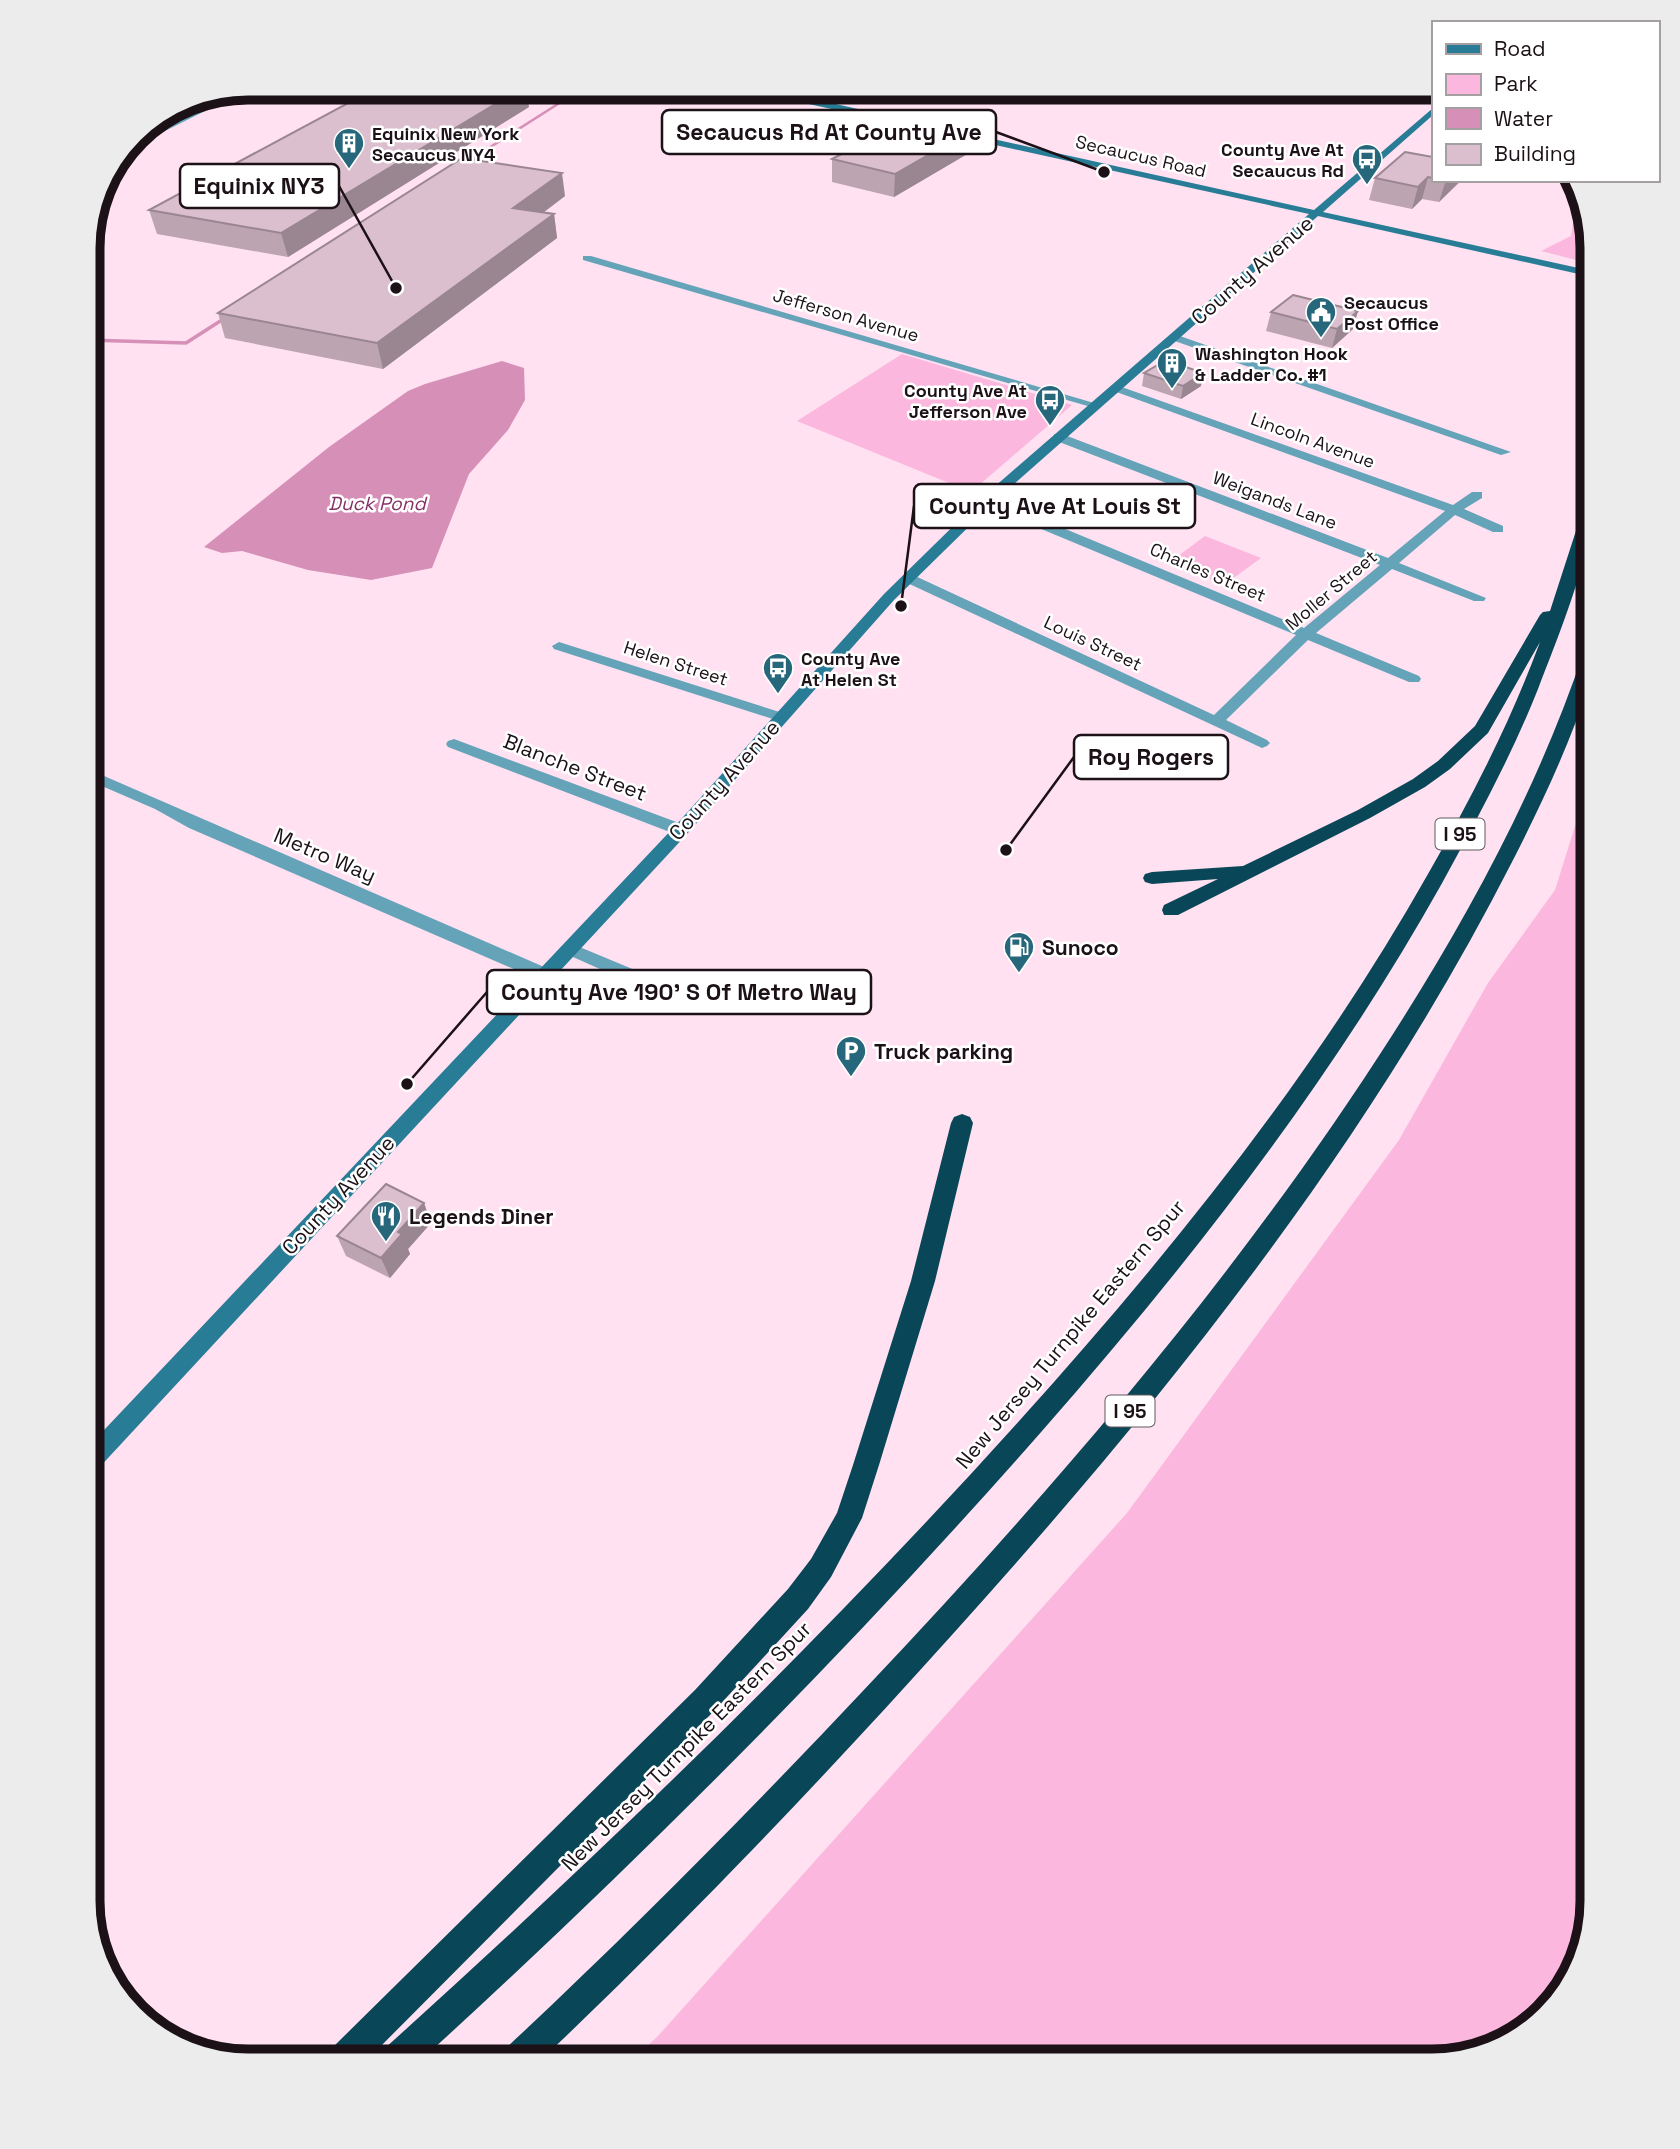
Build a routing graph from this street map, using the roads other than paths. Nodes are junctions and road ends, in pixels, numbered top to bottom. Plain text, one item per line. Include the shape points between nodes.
1 (801, 100) edge
2 (214, 104) edge
3 (1432, 112) edge
4 (154, 134) edge
5 (1318, 213) junction
6 (587, 258) dead end
7 (1580, 271) edge
8 (1174, 337) junction
9 (1115, 388) junction
10 (1095, 405) junction
11 (1058, 438) junction
12 (1505, 452) dead end
13 (1477, 495) dead end
14 (986, 501) junction
15 (1454, 510) junction
16 (1498, 529) dead end
17 (1580, 544) edge
18 (1391, 564) junction
19 (908, 578) junction
20 (1568, 584) junction
21 (1479, 598) dead end
22 (1306, 635) junction
23 (559, 646) dead end
24 (1415, 679) dead end
25 (1580, 684) edge
26 (781, 717) junction
27 (1216, 721) junction
28 (1262, 743) dead end
29 (454, 744) dead end
30 (100, 779) edge
31 (681, 830) junction
32 (1254, 868) junction
33 (1152, 878) dead end
34 (1171, 910) dead end
35 (570, 948) junction
36 (545, 975) junction
37 (683, 998) dead end
38 (962, 1123) dead end
39 (100, 1450) edge
40 (357, 2049) edge
41 (411, 2049) edge
42 (530, 2049) edge

1 - 5 main road, Secaucus Road
2 - 4 street
3 - 5 main road, County Avenue
5 - 7 main road, Secaucus Road
5 - 8 main road, County Avenue
6 - 10 street, Jefferson Avenue
8 - 9 main road, County Avenue
8 - 12 street
9 - 10 main road, County Avenue
9 - 15 street, Lincoln Avenue
10 - 11 main road, County Avenue
11 - 14 main road, County Avenue
11 - 18 street, Weigands Lane
13 - 15 street, Moller Street
14 - 19 main road, County Avenue
14 - 22 street, Charles Street
15 - 16 street, Lincoln Avenue
15 - 18 street, Moller Street
17 - 20 highway, New Jersey Turnpike Eastern Spur / I 95
18 - 21 street, Weigands Lane
18 - 22 street, Moller Street
19 - 26 main road, County Avenue
19 - 27 street, Louis Street
20 - 32 highway via 1488,721 1455,756 1395,797
20 - 41 highway, New Jersey Turnpike Eastern Spur / I 95 via 1512,731 1420,905 1325,1058 1195,1232 1024,1434 870,1602 736,1740
22 - 24 street, Charles Street
22 - 27 street, Moller Street
23 - 26 street, Helen Street
25 - 42 highway, I 95 via 1552,762 1486,896 1386,1063 1264,1240 1124,1419 980,1585 759,1822
26 - 31 main road, County Avenue
27 - 28 street, Louis Street
29 - 31 street, Blanche Street
30 - 36 street, Metro Way
31 - 35 main road, County Avenue
32 - 33 highway
32 - 34 highway
35 - 36 main road, County Avenue
35 - 37 street
36 - 39 main road, County Avenue
38 - 40 highway via 923,1281 862,1477 849,1518 821,1568 696,1710

